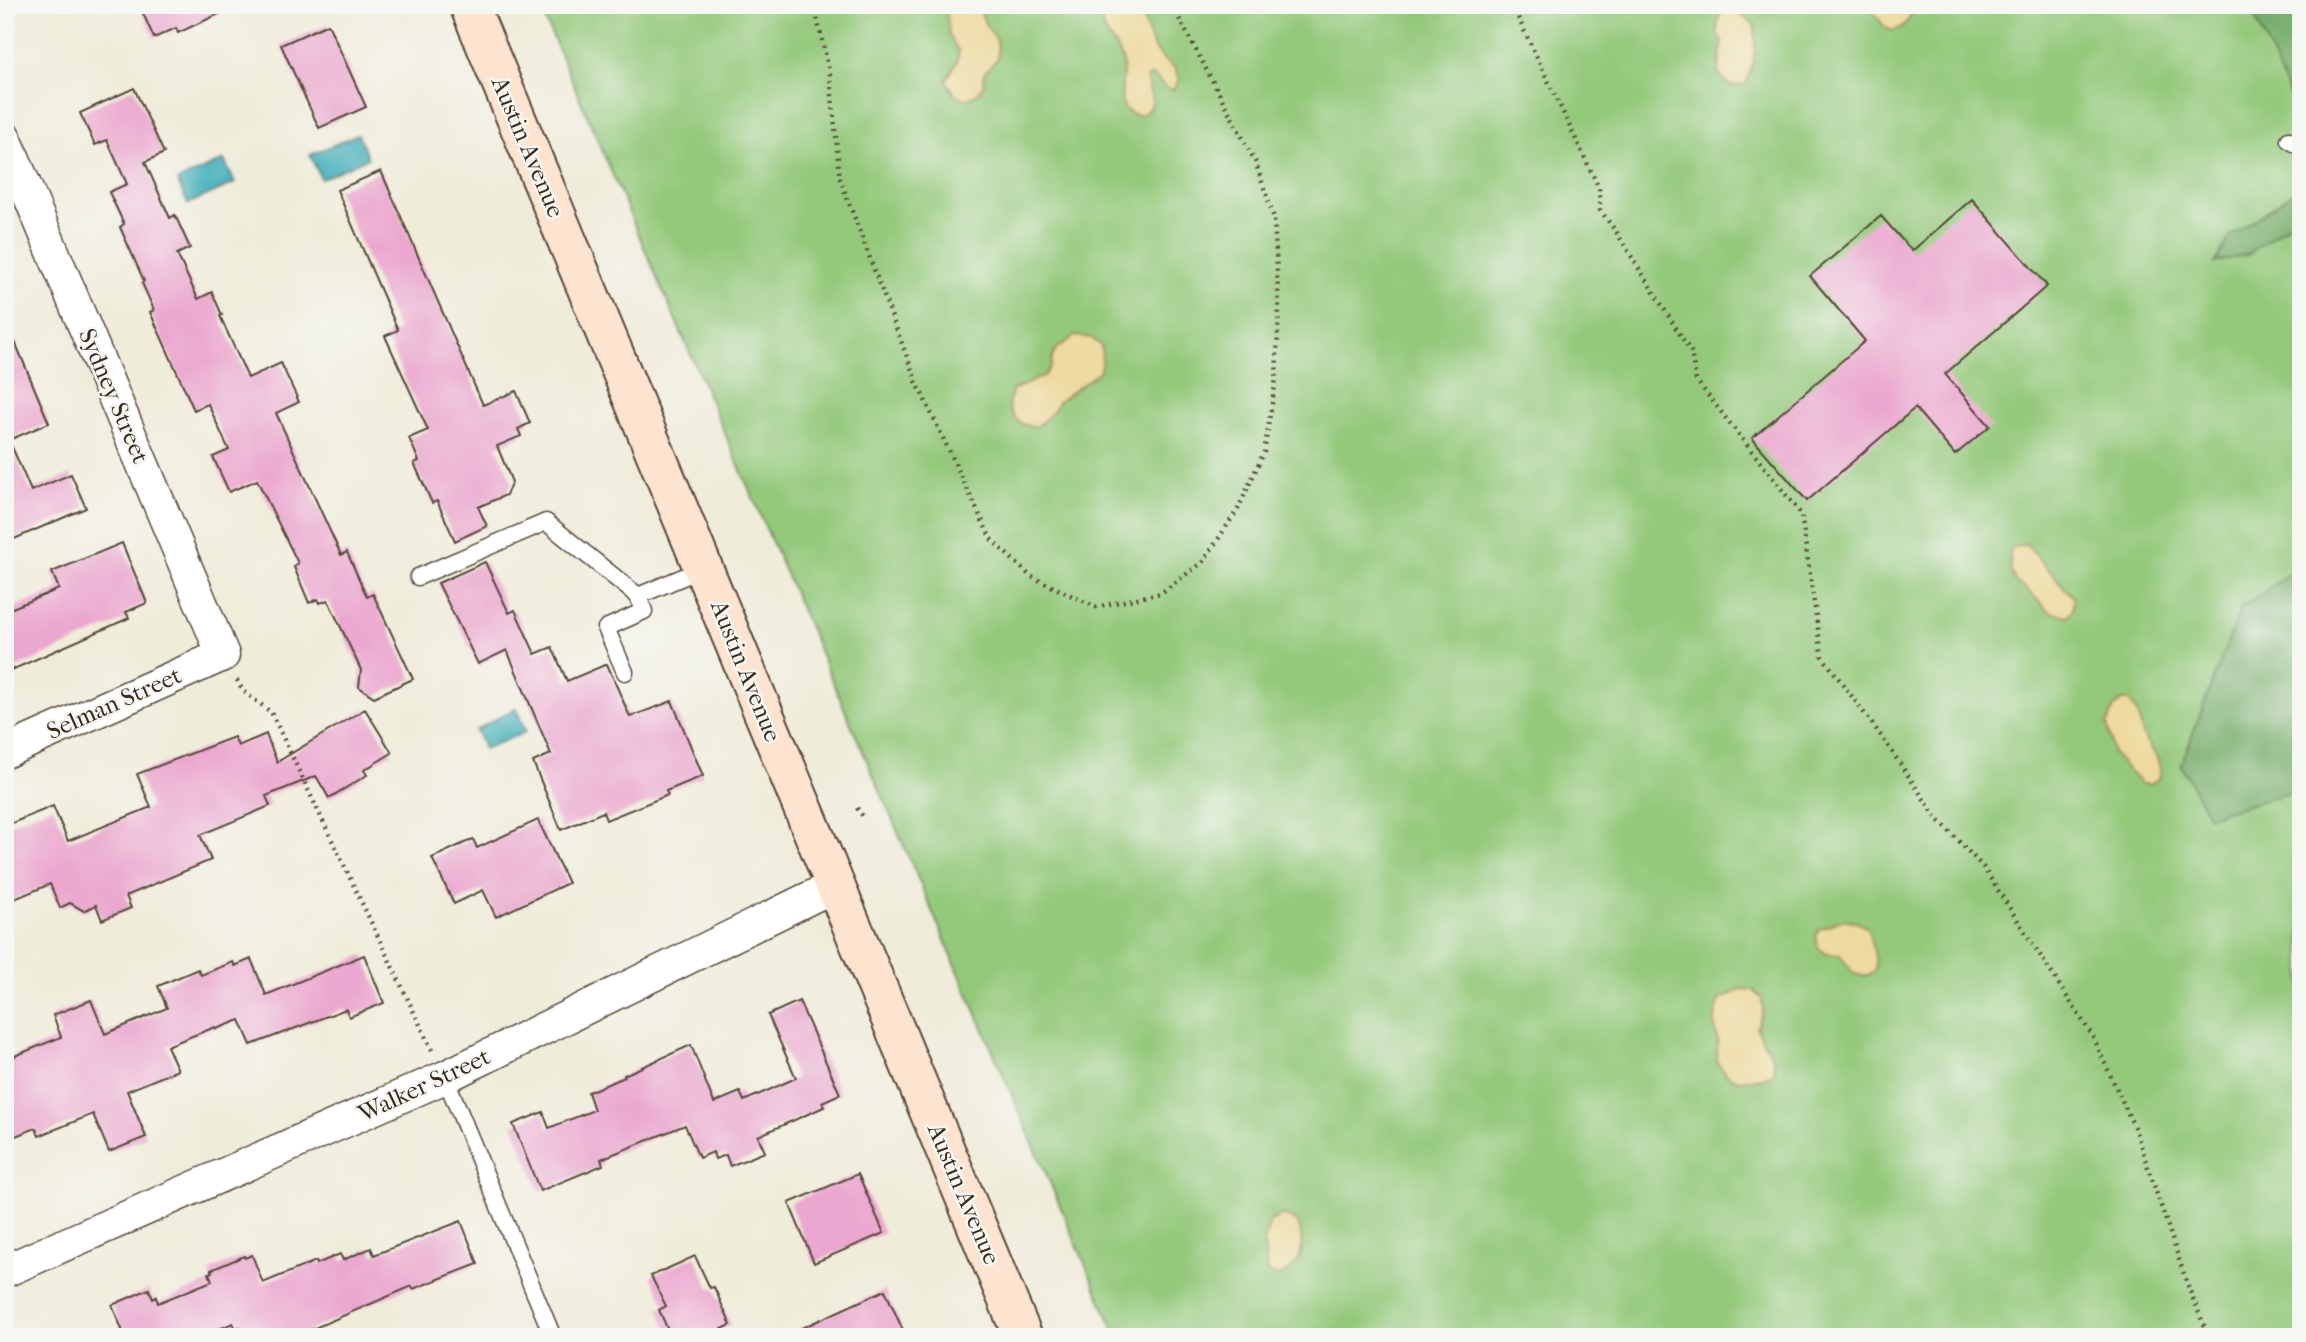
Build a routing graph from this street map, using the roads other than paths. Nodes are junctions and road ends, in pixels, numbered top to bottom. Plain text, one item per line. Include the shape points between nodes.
1 (469, 5) edge
2 (5, 138) edge
3 (704, 568) junction
4 (418, 577) dead end
5 (638, 596) junction
6 (223, 654) joint
7 (625, 672) dead end
8 (5, 752) edge
9 (836, 885) junction
10 (445, 1077) junction
11 (5, 1271) edge
12 (553, 1337) edge
13 (1023, 1337) edge

1 - 3 main road, Austin Avenue
2 - 6 street, Sydney Street
3 - 5 lane
3 - 9 main road, Austin Avenue
4 - 5 lane via 546,522
5 - 7 lane via 644,611 606,628
6 - 8 street, Selman Street
9 - 10 street, Walker Street
9 - 13 main road, Austin Avenue
10 - 11 street, Walker Street
10 - 12 lane

